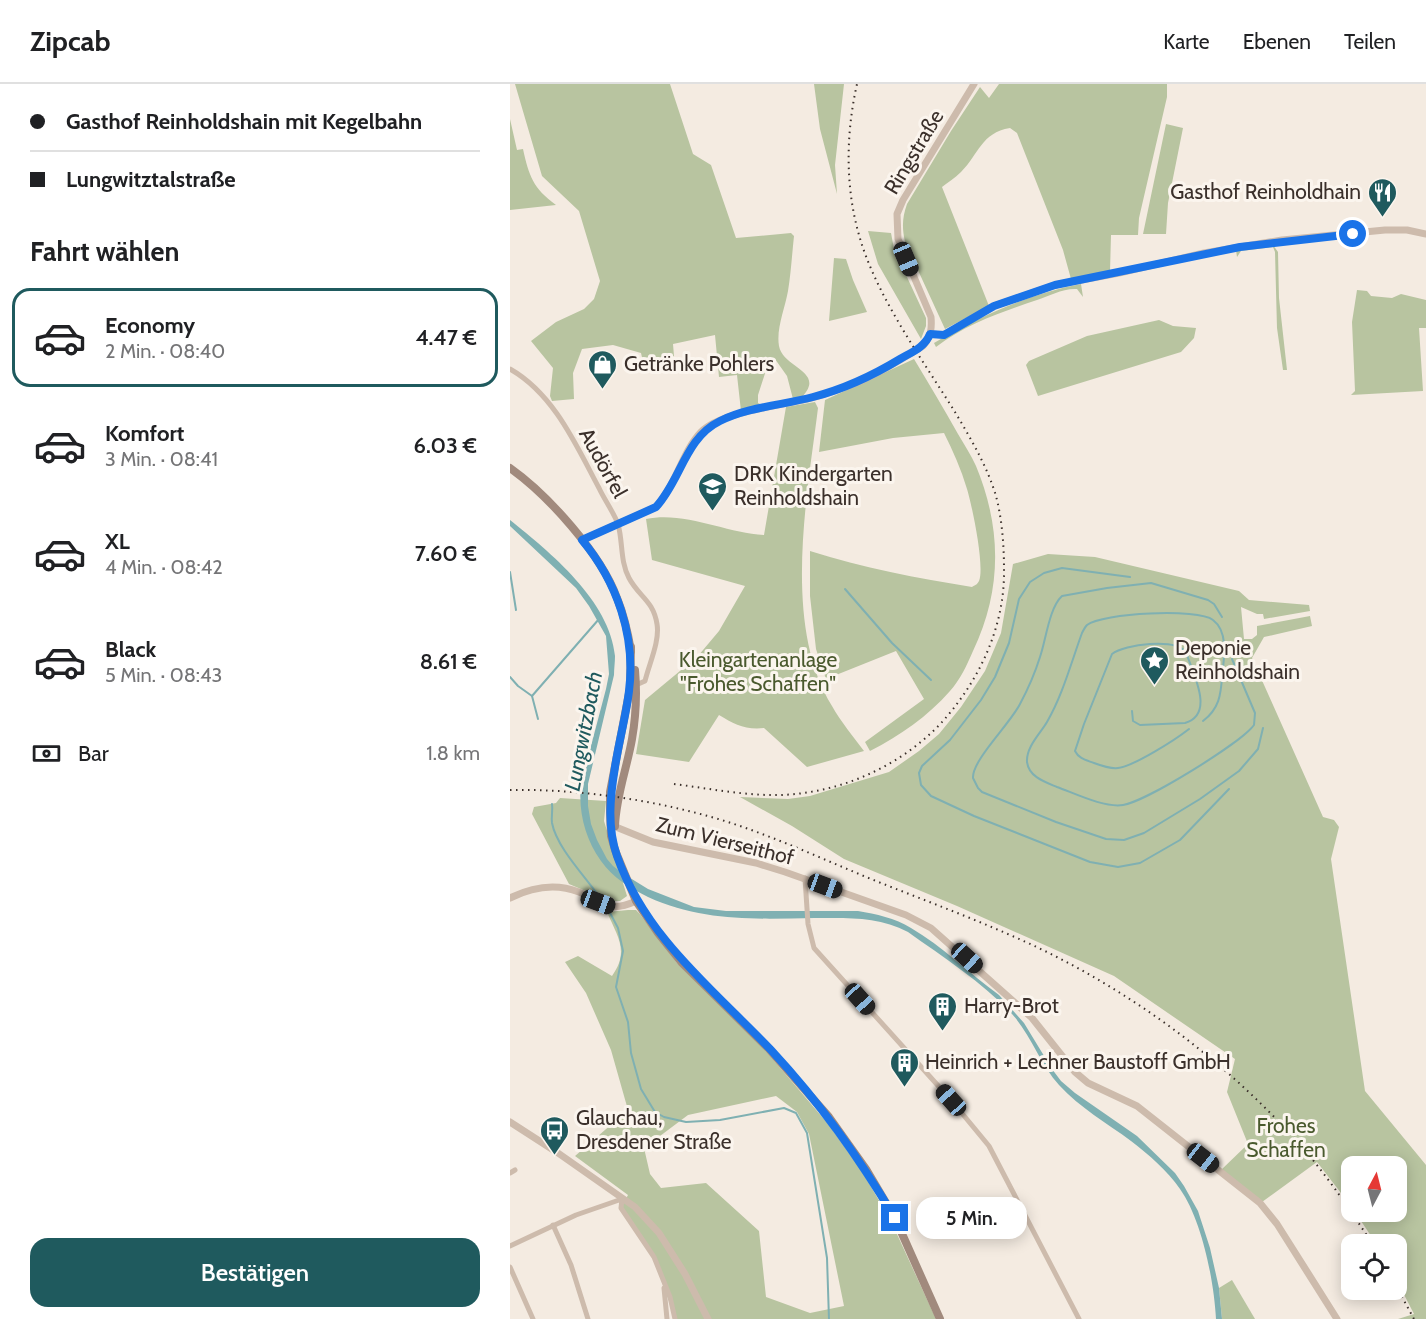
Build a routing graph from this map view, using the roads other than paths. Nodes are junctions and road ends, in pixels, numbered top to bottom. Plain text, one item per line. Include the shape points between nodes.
1 (974, 84) edge
2 (1426, 234) edge
3 (930, 334) junction
4 (510, 369) edge
5 (510, 468) edge
6 (618, 523) junction
7 (582, 540) junction
8 (630, 647) junction
9 (636, 685) junction
10 (613, 826) junction
11 (805, 878) junction
12 (634, 897) junction
13 (510, 898) edge
14 (510, 1122) edge
15 (622, 1199) junction
16 (553, 1225) junction
17 (510, 1246) edge
18 (510, 1267) edge
19 (663, 1280) junction
20 (533, 1319) edge
21 (588, 1319) edge
22 (667, 1319) edge
23 (675, 1319) edge
24 (708, 1319) edge
25 (940, 1319) edge
26 (1079, 1319) edge
27 (1337, 1319) edge

1 - 3 street, Ringstraße via 897,214 898,239 931,317
2 - 3 street via 1385,230 1282,240 1204,253 1055,285 994,306 944,335
3 - 6 street via 923,346 848,386 721,420 702,431 665,498 656,507
4 - 6 street, Audörfel via 542,394 554,411
5 - 7 main road
6 - 7 street
6 - 9 street, Audörfel via 628,577 652,606 658,626 645,681
7 - 8 main road via 617,597
8 - 9 main road
8 - 10 main road via 630,688 610,792
9 - 10 main road via 632,740
10 - 11 street, Zum Vierseithof via 653,842 756,863
10 - 12 main road via 616,854
11 - 26 street via 814,948 988,1146
11 - 27 street, Zum Vierseithof via 906,915 944,938 1032,1018 1088,1083 1137,1106 1260,1203
12 - 13 street via 619,908 578,892 550,887
12 - 25 main road via 682,963 769,1048 829,1117 895,1218
14 - 15 street
15 - 16 street
15 - 19 street via 621,1208 654,1257
15 - 24 street via 659,1233
16 - 17 street
16 - 21 street
18 - 20 street
19 - 22 street
19 - 23 street

